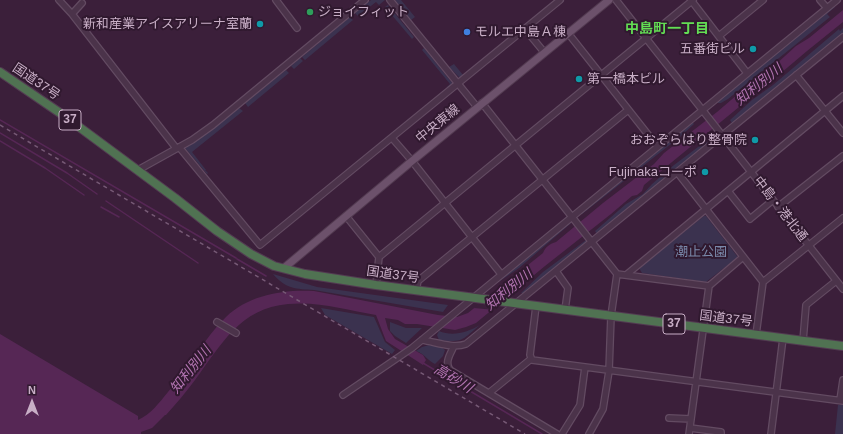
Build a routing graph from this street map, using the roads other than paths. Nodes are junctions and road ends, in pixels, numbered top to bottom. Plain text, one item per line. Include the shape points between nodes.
1 (59, 0) edge
2 (276, 0) edge
3 (365, 0) edge
4 (390, 0) edge
5 (560, 0) edge
6 (609, 0) edge
7 (616, 0) edge
8 (692, 0) edge
9 (763, 0) edge
10 (820, 0) edge
11 (837, 0) edge
12 (82, 3) dead end
13 (827, 8) junction
14 (72, 14) junction
15 (298, 28) dead end
16 (525, 29) junction
17 (568, 33) junction
18 (719, 36) junction
19 (843, 37) edge
20 (647, 38) junction
21 (544, 52) junction
22 (0, 72) edge
23 (747, 73) junction
24 (602, 75) junction
25 (796, 76) junction
26 (457, 83) junction
27 (843, 96) edge
28 (480, 105) junction
29 (628, 110) junction
30 (702, 110) junction
31 (824, 111) junction
32 (843, 134) edge
33 (722, 135) junction
34 (392, 138) junction
35 (516, 145) junction
36 (657, 146) junction
37 (178, 148) junction
38 (843, 156) edge
39 (412, 160) junction
40 (138, 170) junction
41 (677, 172) junction
42 (751, 173) junction
43 (543, 180) junction
44 (728, 192) junction
45 (773, 200) junction
46 (445, 202) junction
47 (778, 207) junction
48 (706, 209) junction
49 (346, 216) junction
50 (571, 217) junction
51 (843, 218) edge
52 (472, 237) junction
53 (591, 242) junction
54 (808, 246) junction
55 (378, 257) junction
56 (743, 258) junction
57 (284, 268) junction
58 (556, 271) junction
59 (501, 274) junction
60 (617, 274) junction
61 (626, 275) junction
62 (836, 281) junction
63 (763, 282) junction
64 (376, 285) junction
65 (709, 286) junction
66 (843, 289) edge
67 (416, 290) junction
68 (472, 297) junction
69 (516, 304) junction
70 (536, 306) junction
71 (565, 310) junction
72 (612, 316) junction
73 (217, 322) dead end
74 (703, 328) junction
75 (236, 333) dead end
76 (756, 334) junction
77 (783, 338) junction
78 (422, 340) junction
79 (803, 340) junction
80 (454, 346) junction
81 (843, 346) edge
82 (531, 358) junction
83 (585, 367) junction
84 (609, 371) junction
85 (843, 380) edge
86 (696, 382) junction
87 (776, 392) junction
88 (489, 393) junction
89 (343, 395) dead end
90 (841, 401) edge
91 (669, 418) dead end
92 (691, 419) junction
93 (690, 431) edge
94 (557, 434) edge
95 (562, 434) edge
96 (589, 434) edge
97 (721, 434) edge
98 (771, 434) edge

1 - 14 street
2 - 15 street
3 - 37 street via 213,125
4 - 26 street
5 - 16 street
6 - 17 main road, 中央東線
7 - 20 street
8 - 18 street
8 - 20 street
9 - 18 street
10 - 13 street
11 - 13 street
12 - 14 street
13 - 23 street
14 - 37 street
16 - 21 street
16 - 26 street
17 - 21 main road, 中央東線
17 - 24 street
18 - 23 street
19 - 25 street
20 - 24 street
20 - 30 street
21 - 28 main road, 中央東線
22 - 40 highway, 国道37号 / 37
23 - 30 street
24 - 29 street
24 - 35 street
25 - 31 street
25 - 33 street
26 - 28 street
26 - 34 street
27 - 31 street
28 - 35 street
28 - 39 main road, 中央東線
29 - 36 street
29 - 43 street
30 - 33 street, 中島・港北通
30 - 36 street
31 - 32 street
31 - 42 street
33 - 41 street
33 - 42 street, 中島・港北通
34 - 37 street via 260,245
34 - 39 street
35 - 43 street
35 - 46 street
36 - 50 street
37 - 40 street
38 - 47 street
39 - 46 street
39 - 49 main road, 中央東線
40 - 57 highway, 国道37号 / 37 via 241,249 274,266
41 - 48 street
41 - 53 street
42 - 44 street
42 - 45 street, 中島・港北通
43 - 50 street
43 - 52 street
44 - 45 street via 750,219
44 - 48 street
45 - 47 street, 中島・港北通
46 - 52 street
46 - 55 street
47 - 54 street, 中島・港北通
48 - 56 street
48 - 61 street
49 - 55 street
49 - 57 main road, 中央東線
50 - 53 street
50 - 59 street
51 - 54 street
52 - 59 street
52 - 67 street via 418,281
53 - 58 street
53 - 60 street
54 - 62 street, 中島・港北通
54 - 63 street
55 - 64 street
56 - 63 street
56 - 65 street
57 - 64 highway, 国道37号 / 37 via 320,277
58 - 69 street
58 - 71 street via 568,288
59 - 68 street
60 - 61 street
60 - 72 street
61 - 65 street
62 - 66 street, 中島・港北通
62 - 79 street via 806,305
63 - 76 street
64 - 67 highway, 国道37号 / 37
65 - 74 street
67 - 68 highway, 国道37号 / 37
68 - 69 highway, 国道37号 / 37
68 - 78 street
69 - 70 highway, 国道37号 / 37
69 - 80 street via 466,344
70 - 71 highway, 国道37号 / 37
70 - 82 street
71 - 72 highway, 国道37号 / 37
72 - 74 highway, 国道37号 / 37
72 - 84 street
73 - 75 street
74 - 76 highway, 国道37号 / 37
74 - 86 street
76 - 77 highway, 国道37号 / 37
77 - 79 highway, 国道37号 / 37
77 - 87 street
78 - 80 street
78 - 89 street
79 - 81 highway, 国道37号 / 37
80 - 88 street via 447,367
82 - 83 street
82 - 88 street
83 - 84 street
83 - 95 street via 580,405
84 - 86 street
84 - 96 street via 603,409
85 - 90 street
86 - 87 street
86 - 92 street
87 - 90 street
87 - 98 street
88 - 94 street
91 - 92 street
92 - 93 street
93 - 97 street

